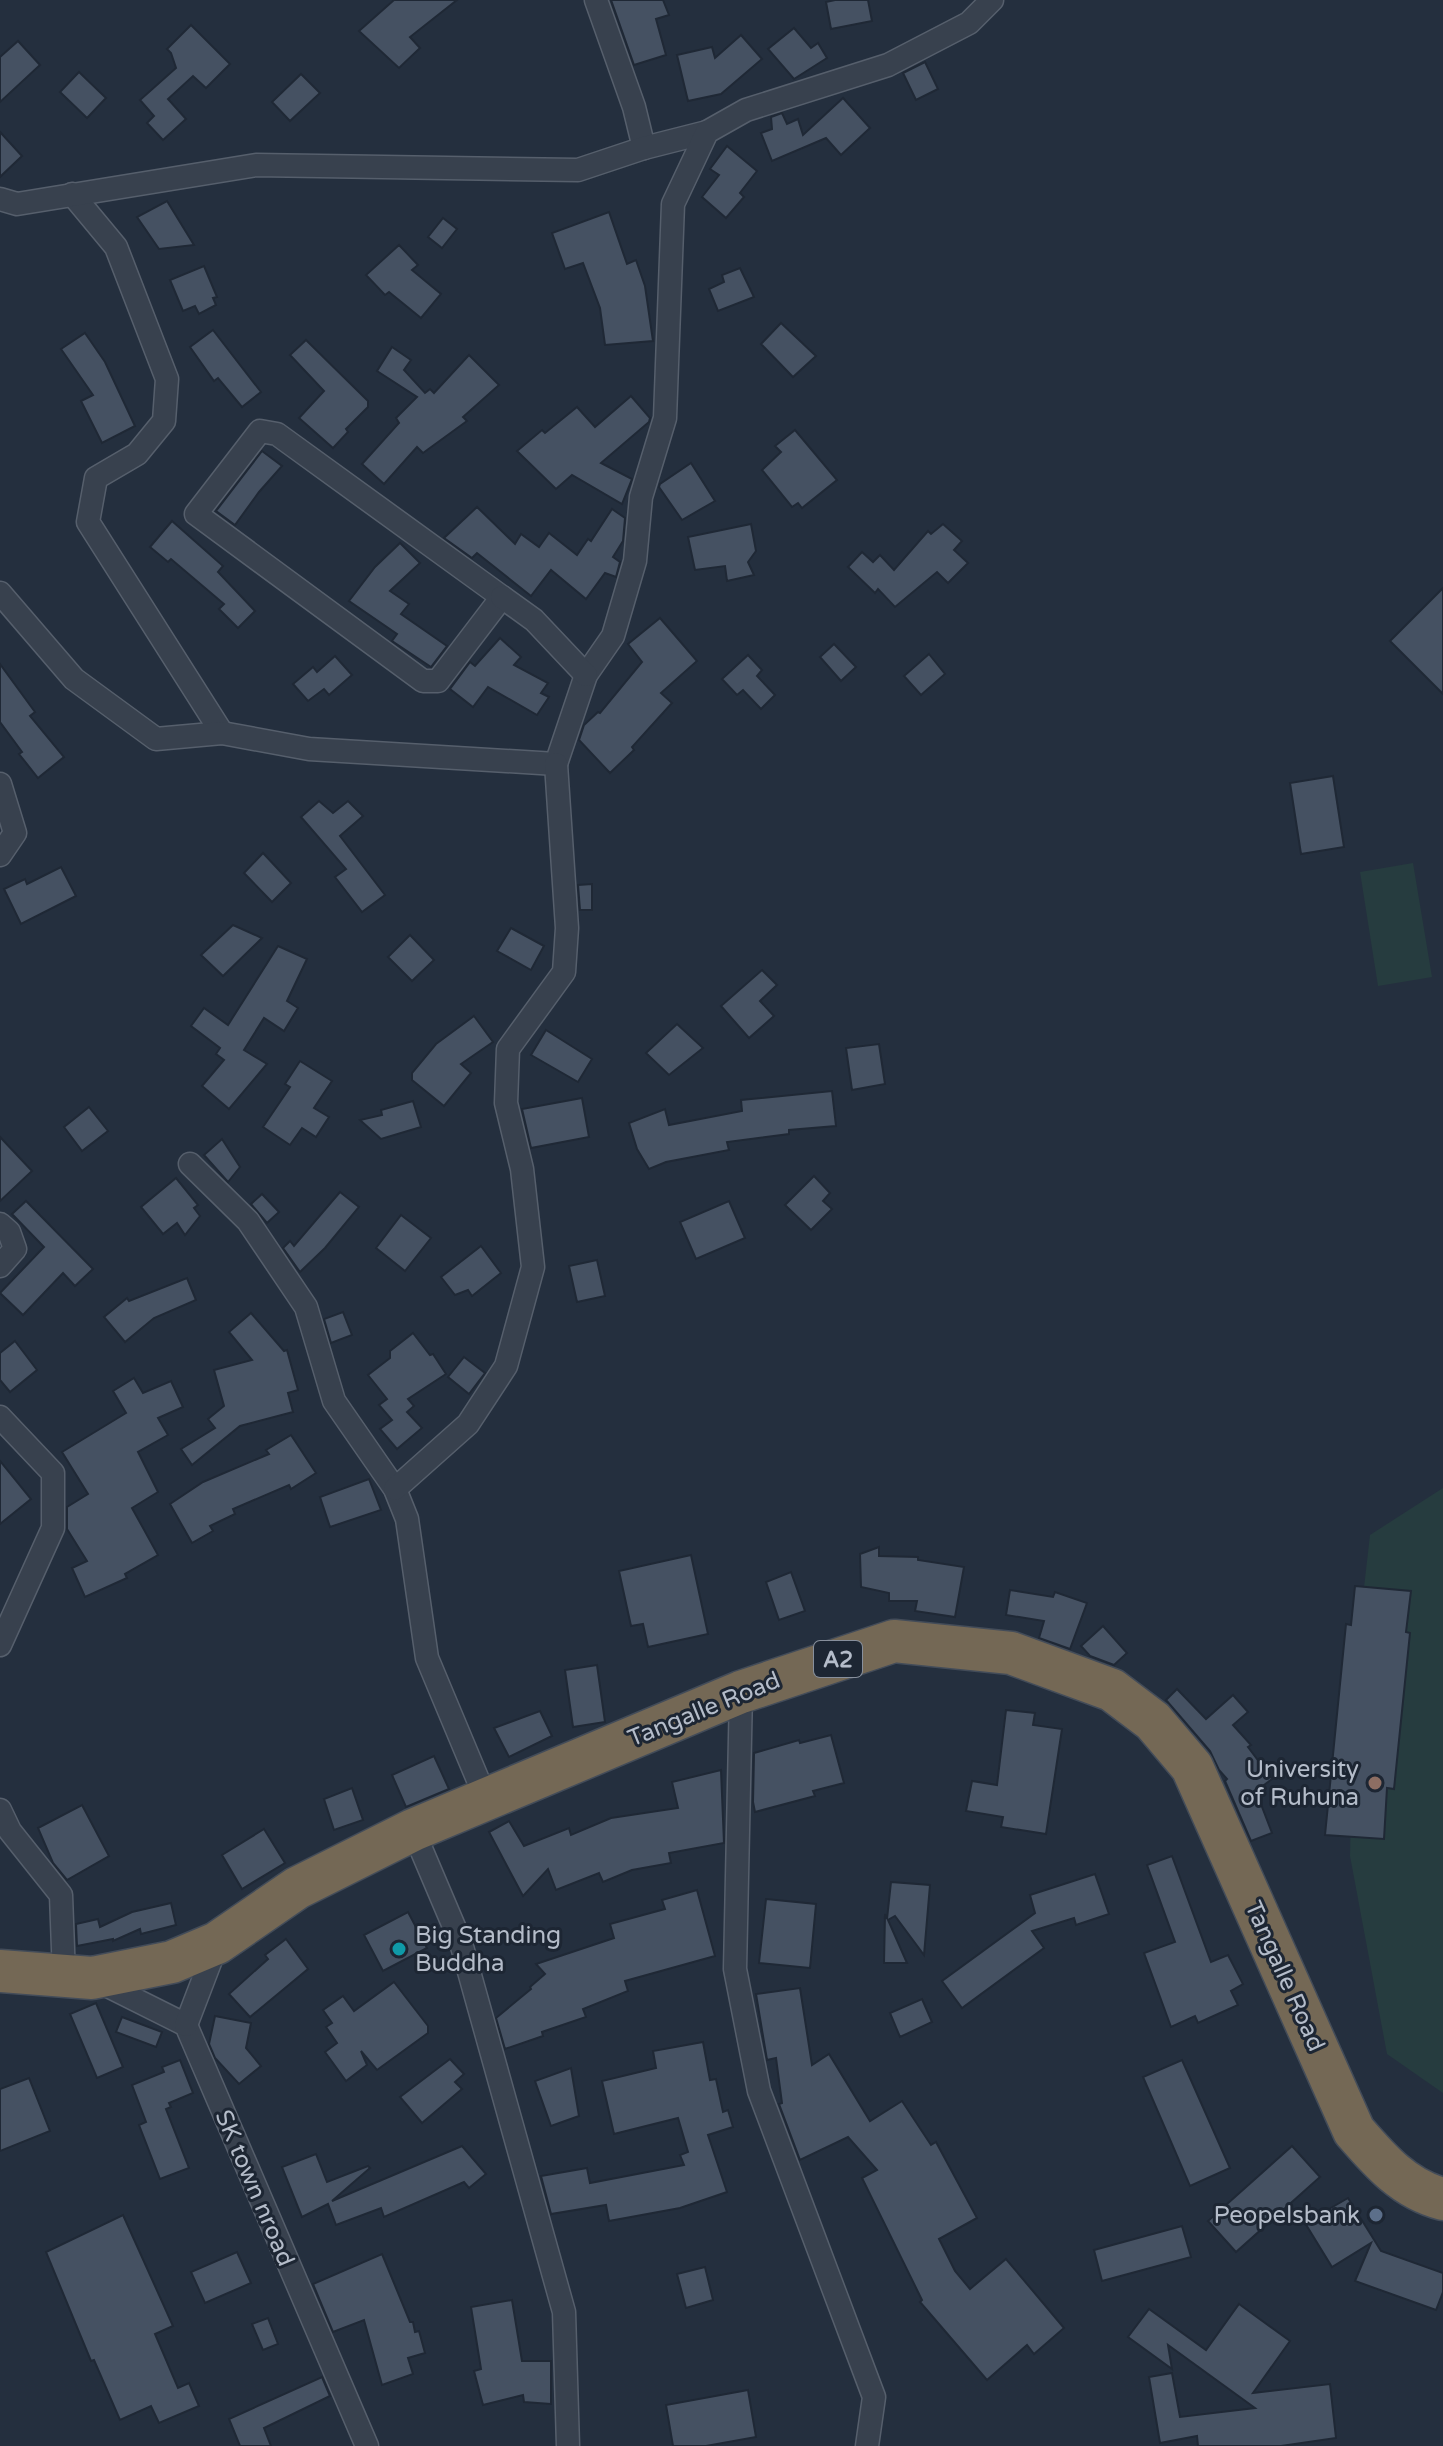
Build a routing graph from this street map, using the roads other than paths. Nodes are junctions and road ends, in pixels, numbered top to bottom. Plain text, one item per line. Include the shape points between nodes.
1 (596, 0) edge
2 (992, 0) edge
3 (707, 132) junction
4 (644, 148) junction
5 (72, 194) junction
6 (0, 199) edge
7 (0, 593) edge
8 (502, 597) junction
9 (586, 675) junction
10 (222, 733) junction
11 (556, 764) junction
12 (0, 784) edge
13 (0, 855) edge
14 (190, 1164) dead end
15 (0, 1224) edge
16 (0, 1266) edge
17 (0, 1417) edge
18 (395, 1489) junction
19 (0, 1645) edge
20 (741, 1692) junction
21 (486, 1799) junction
22 (0, 1810) edge
23 (413, 1830) junction
24 (217, 1943) junction
25 (0, 1971) edge
26 (78, 1977) junction
27 (186, 2025) junction
28 (1443, 2199) edge
29 (367, 2446) edge
30 (568, 2446) edge
31 (867, 2446) edge

1 - 4 street
2 - 3 street via 969,23 888,65 746,110
3 - 4 street
3 - 9 street via 673,204 665,418 641,497 635,561 613,636
4 - 5 street via 578,170 256,165
5 - 6 street via 17,204
5 - 10 street via 116,247 167,379 164,421 137,454 96,478 88,522
7 - 10 street via 74,679 156,739
8 - 8 street via 438,681 423,681 196,514 260,431 277,434
8 - 9 street via 534,620
9 - 11 street
10 - 11 street via 309,749
11 - 18 street via 567,928 564,972 508,1049 506,1103 522,1169 533,1267 506,1366 468,1424
12 - 13 street via 15,833
14 - 18 street via 248,1221 306,1307 334,1401
15 - 16 street via 15,1249
17 - 19 street via 53,1473 53,1528
18 - 21 street via 407,1519 427,1658
20 - 21 highway, Tangalle Road / A2
20 - 28 highway, Tangalle Road / A2 via 894,1641 1011,1653 1112,1690 1153,1721 1192,1767 1354,2131 1390,2172
20 - 31 street via 735,1969 759,2091 874,2397
21 - 23 highway, Tangalle Road / A2
22 - 26 street via 10,1831 61,1895
23 - 24 highway, Tangalle Road / A2 via 297,1888
23 - 30 street via 461,1943 564,2312
24 - 26 highway, Tangalle Road / A2 via 172,1962
24 - 27 street
25 - 26 highway, Tangalle Road / A2
26 - 27 street
27 - 29 street, SK town nroad

